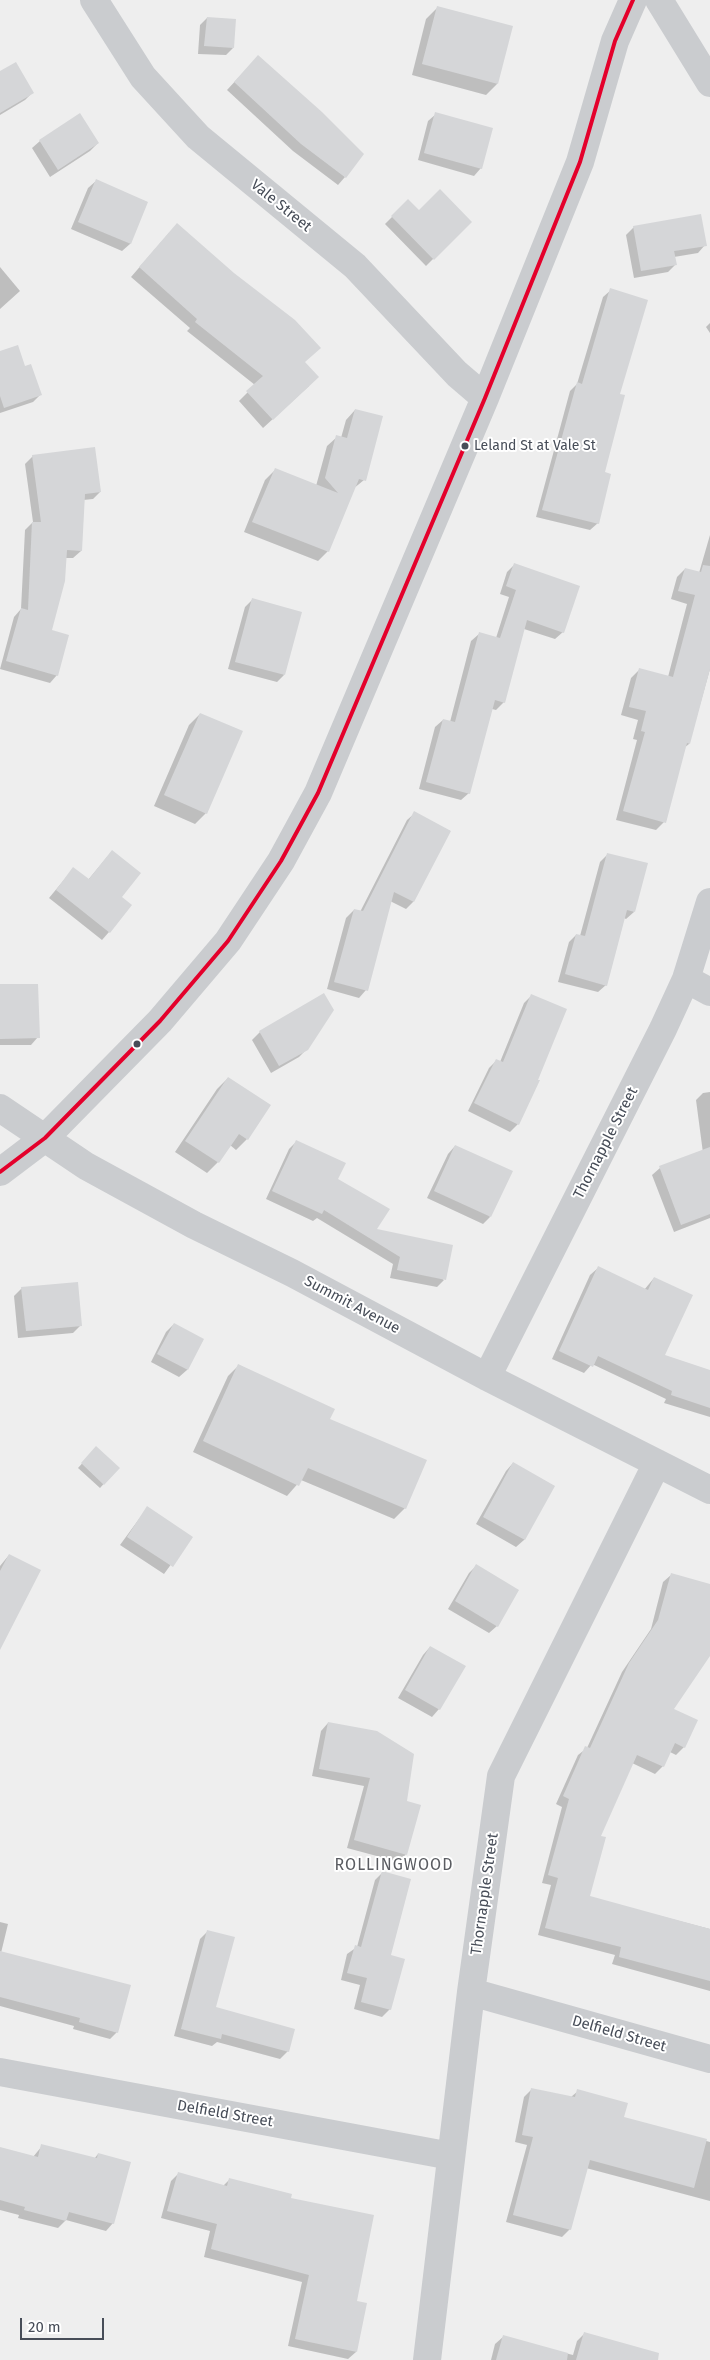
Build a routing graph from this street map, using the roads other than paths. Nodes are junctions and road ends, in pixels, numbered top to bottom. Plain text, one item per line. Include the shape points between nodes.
1 (94, 0) edge
2 (633, 0) edge
3 (659, 0) edge
4 (710, 83) edge
5 (485, 398) junction
6 (710, 902) edge
7 (686, 979) junction
8 (710, 992) edge
9 (0, 1108) edge
10 (45, 1138) junction
11 (0, 1172) edge
12 (487, 1377) junction
13 (657, 1462) junction
14 (710, 1490) edge
15 (471, 1992) junction
16 (710, 2059) edge
17 (0, 2072) edge
18 (451, 2156) junction
19 (427, 2360) edge

1 - 5 street, Vale Street via 143,77 198,137 355,266 457,374
2 - 5 street via 615,42 580,162
3 - 4 street
5 - 10 street via 321,784 281,861 228,941 166,1014
6 - 7 street, Thornapple Street
7 - 8 street
7 - 12 street, Thornapple Street
9 - 10 street, Summit Avenue
10 - 11 street
10 - 12 street, Summit Avenue via 86,1166 194,1225 292,1273
12 - 13 street, Summit Avenue
13 - 14 street, Summit Avenue
13 - 15 street, Thornapple Street via 501,1776
15 - 16 street, Delfield Street
15 - 18 street, Thornapple Street
17 - 18 street, Delfield Street
18 - 19 street, Thornapple Street

